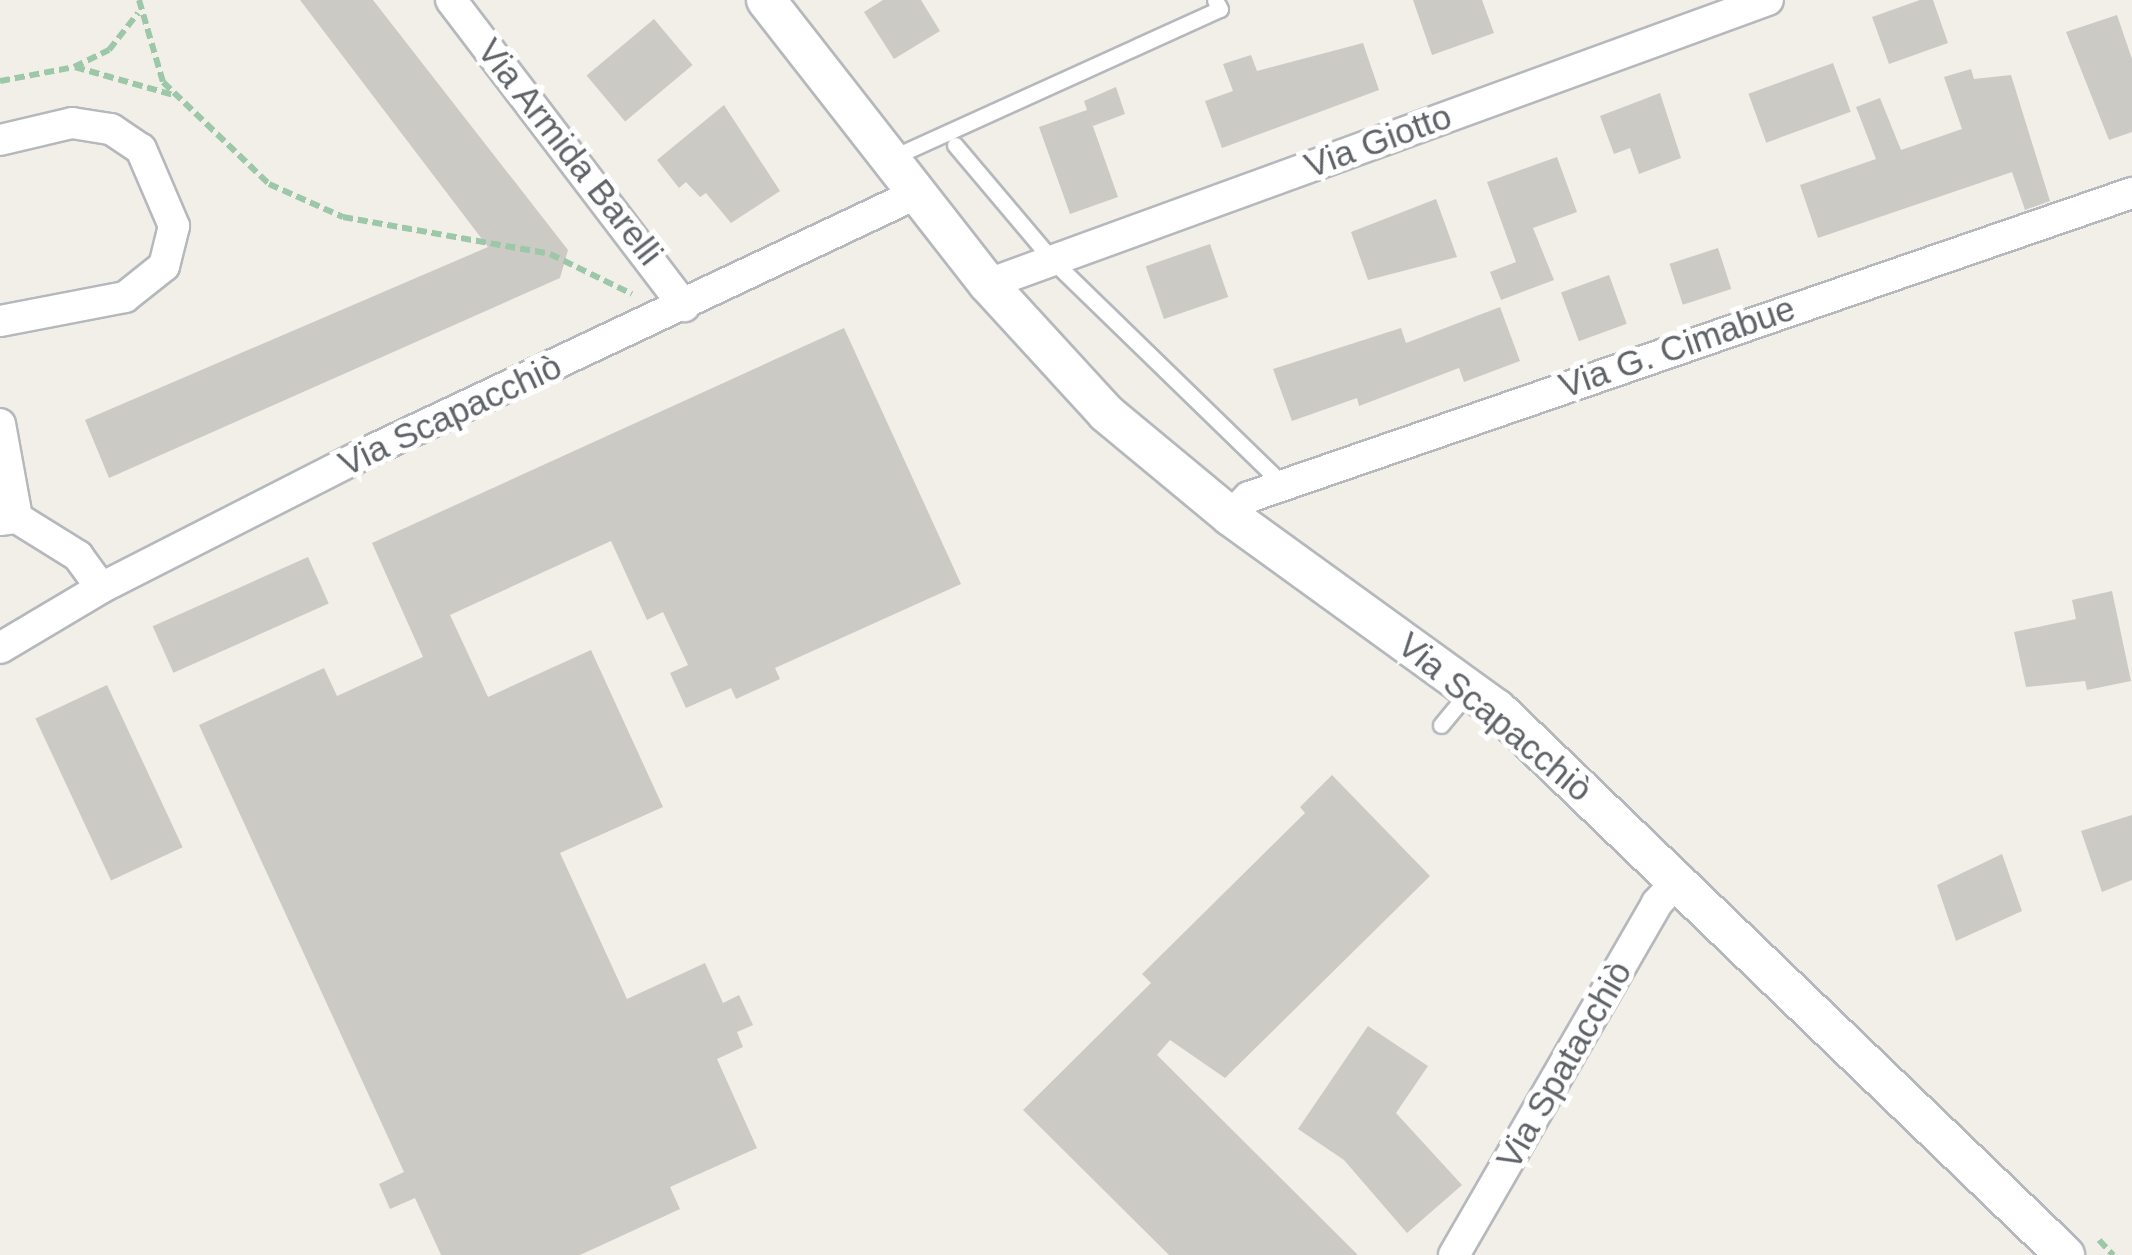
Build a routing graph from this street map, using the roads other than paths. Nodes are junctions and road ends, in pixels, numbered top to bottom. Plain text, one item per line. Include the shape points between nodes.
1 (452, 0) edge
2 (766, 0) edge
3 (1215, 0) edge
4 (1768, 0) edge
5 (0, 140) edge
6 (955, 146) dead end
7 (889, 158) junction
8 (918, 193) junction
9 (2132, 194) edge
10 (1053, 260) junction
11 (988, 284) junction
12 (679, 295) junction
13 (0, 322) edge
14 (0, 424) edge
15 (1284, 486) junction
16 (1230, 516) junction
17 (8, 519) edge
18 (101, 588) junction
19 (0, 648) edge
20 (1470, 689) junction
21 (1441, 726) dead end
22 (1679, 880) junction
23 (1454, 1255) edge
24 (2065, 1255) edge

1 - 12 street, Via Armida Barelli
2 - 7 street, Via Scapacchiò
3 - 7 lane via 1220,9
4 - 10 street, Via Giotto
5 - 13 street via 72,123 111,129 141,148 174,226 164,266 124,297
6 - 10 lane
7 - 8 street, Via Scapacchiò
8 - 11 street, Via Scapacchiò
8 - 12 street, Via Scapacchiò
9 - 15 street, Via G. Cimabue
10 - 11 street, Via Giotto
10 - 15 lane
11 - 16 street, Via Scapacchiò via 1106,413
12 - 18 street, Via Scapacchiò
14 - 17 street
15 - 16 street, Via G. Cimabue via 1249,497
16 - 20 street, Via Scapacchiò
17 - 18 street via 78,556
18 - 19 street, Via Scapacchiò
20 - 21 lane
20 - 22 street, Via Scapacchiò
22 - 23 street, Via Spatacchiò via 1657,903
22 - 24 street, Via Scapacchiò

